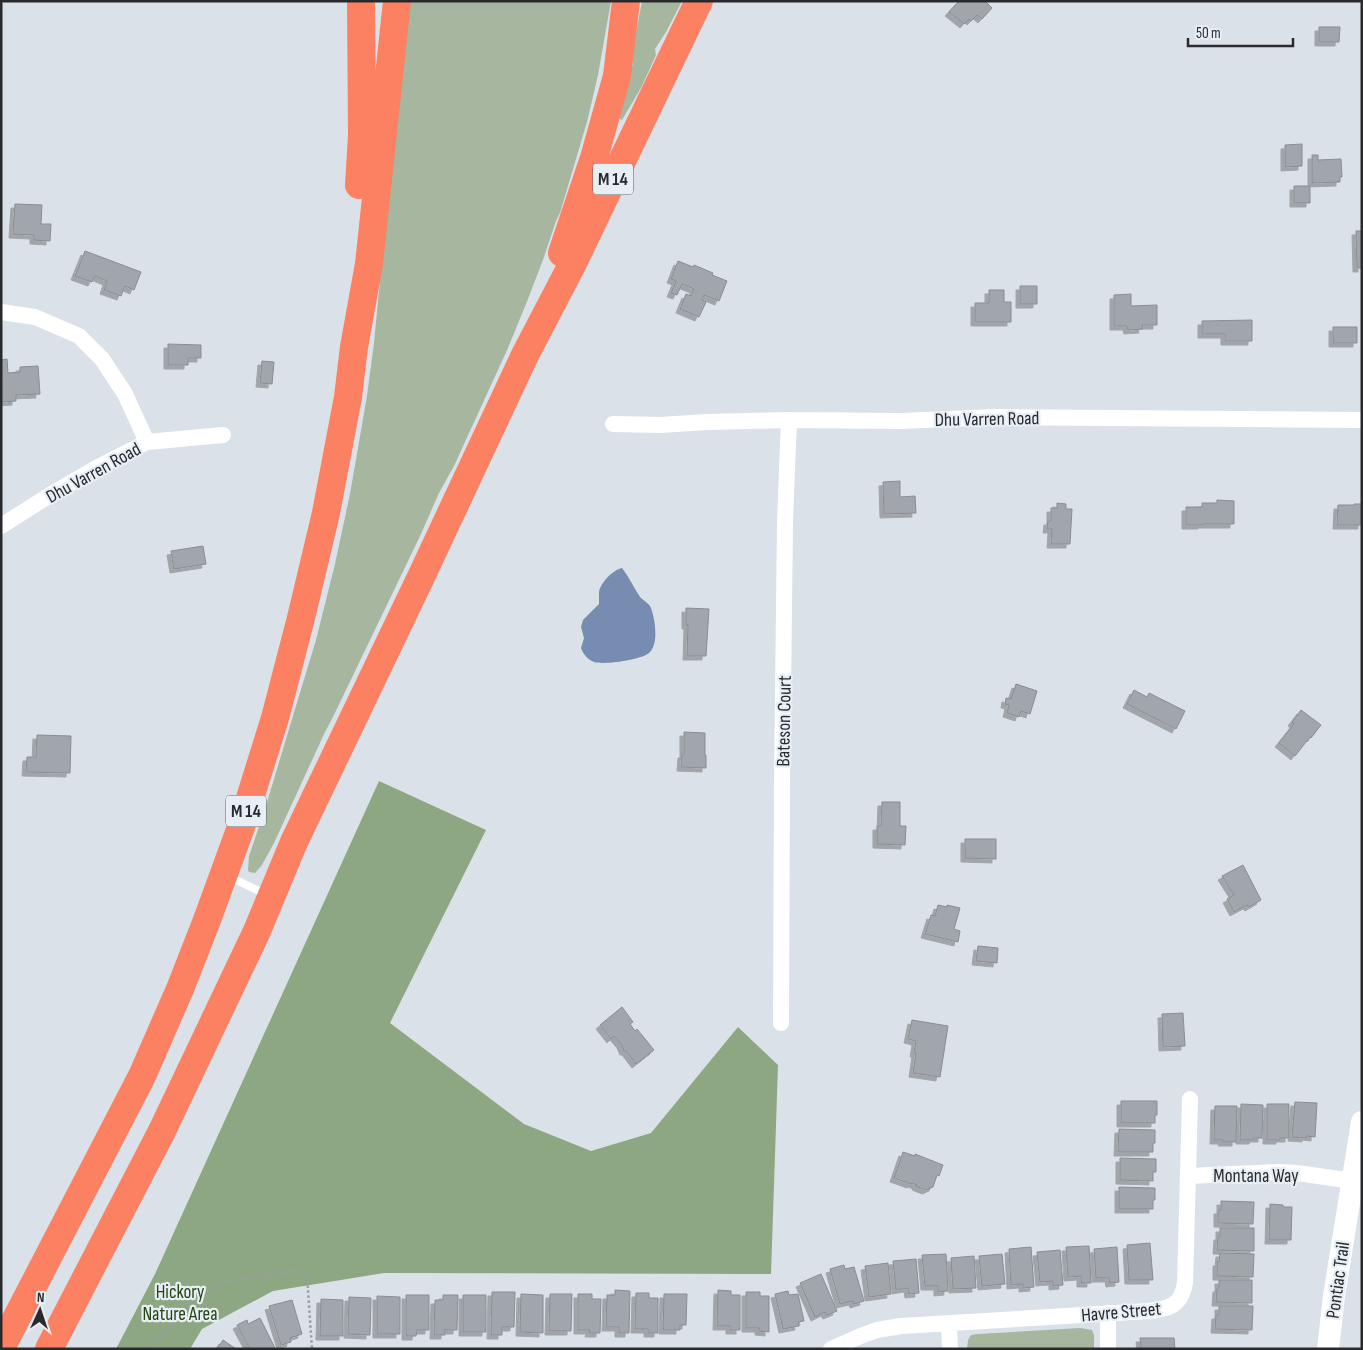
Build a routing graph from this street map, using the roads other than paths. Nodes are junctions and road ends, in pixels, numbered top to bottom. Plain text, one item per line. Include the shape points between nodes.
1 (361, 1) edge
2 (397, 1) edge
3 (626, 1) edge
4 (699, 1) edge
5 (1, 312) edge
6 (354, 347) junction
7 (525, 355) junction
8 (789, 420) junction
9 (1362, 420) edge
10 (613, 424) dead end
11 (222, 435) dead end
12 (146, 442) junction
13 (1, 526) edge
14 (224, 874) junction
15 (271, 897) junction
16 (781, 1023) dead end
17 (1190, 1099) dead end
18 (1362, 1122) edge
19 (1188, 1176) junction
20 (1352, 1181) junction
21 (1108, 1313) junction
22 (949, 1323) junction
23 (1, 1348) edge
24 (49, 1349) edge
25 (831, 1349) edge
26 (950, 1349) edge
27 (1108, 1349) edge
28 (1328, 1349) edge

1 - 6 highway via 362,135
2 - 6 highway, M 14 via 369,264
3 - 7 highway via 617,76 594,158
4 - 7 highway, M 14
5 - 12 street via 36,317 79,336 102,358 125,394
6 - 14 highway, M 14 via 326,513 301,618 275,718 242,827
7 - 15 highway, M 14 via 294,842
8 - 9 street, Dhu Varren Road via 900,421 996,416
8 - 10 street, Dhu Varren Road
8 - 16 street, Bateson Court via 785,522
11 - 12 street, Dhu Varren Road
12 - 13 street, Dhu Varren Road
14 - 15 lane
14 - 23 highway, M 14 via 142,1076
15 - 24 highway, M 14 via 162,1131
17 - 19 street, Havre Street
18 - 20 main road, Pontiac Trail
19 - 20 street, Montana Way via 1278,1172
19 - 21 street, Havre Street via 1182,1296 1161,1310
20 - 28 main road, Pontiac Trail
21 - 22 street, Havre Street
21 - 27 street
22 - 25 street, Havre Street via 877,1330
22 - 26 street

